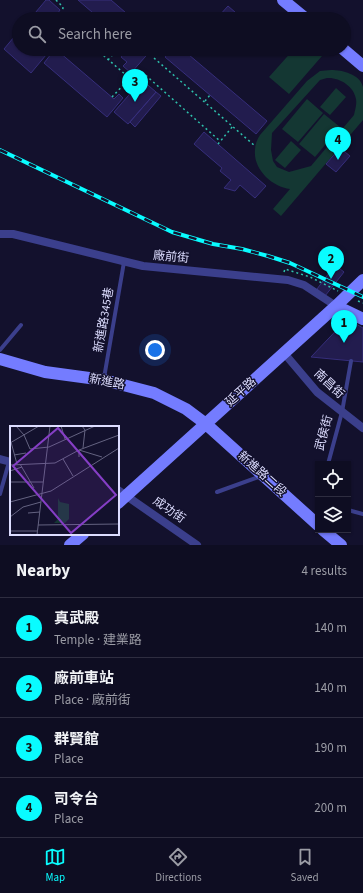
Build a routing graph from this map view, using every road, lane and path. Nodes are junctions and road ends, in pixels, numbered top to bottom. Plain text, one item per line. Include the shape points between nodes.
1 (56, 0) edge
2 (288, 1) edge
3 (63, 12) edge
4 (299, 12) edge
5 (104, 56) edge
6 (112, 56) edge
7 (351, 56) edge
8 (154, 58) dead end
9 (108, 60) junction
10 (363, 66) edge
11 (142, 72) dead end
12 (130, 78) junction
13 (134, 82) dead end
14 (210, 95) dead end
15 (112, 97) dead end
16 (204, 101) junction
17 (233, 126) junction
18 (220, 141) junction
19 (218, 144) dead end
20 (255, 146) dead end
21 (0, 234) edge
22 (124, 262) junction
23 (285, 269) dead end
24 (363, 280) edge
25 (347, 295) junction
26 (363, 303) edge
27 (336, 306) junction
28 (363, 319) edge
29 (21, 325) dead end
30 (0, 350) edge
31 (284, 353) junction
32 (0, 359) edge
33 (351, 361) dead end
34 (104, 380) junction
35 (342, 412) junction
36 (206, 424) junction
37 (363, 428) edge
38 (0, 459) edge
39 (329, 461) edge
40 (10, 462) edge
41 (264, 475) junction
42 (217, 492) dead end
43 (0, 494) edge
44 (121, 496) edge
45 (351, 511) edge
46 (363, 514) edge
47 (315, 522) edge
48 (326, 533) edge
49 (82, 535) edge
50 (336, 543) edge
51 (70, 545) edge
52 (197, 545) edge

1 - 3 path via 63,7
2 - 4 street
5 - 9 path
6 - 9 path
7 - 10 street
8 - 16 path
9 - 12 path
11 - 18 path
12 - 13 path
12 - 15 path
14 - 16 path
16 - 17 path
17 - 18 path
17 - 20 path
18 - 19 path
21 - 22 street, 廠前街 via 13,234
22 - 27 street, 廠前街 via 288,280 304,285
22 - 34 lane, 新進路345巷
23 - 25 path via 310,277
24 - 25 street, 延平路
25 - 26 path
25 - 27 street, 延平路
27 - 28 street
27 - 31 street, 延平路
29 - 30 lane
31 - 35 street, 南昌街 via 317,392
31 - 36 street, 延平路
32 - 34 street, 新進路 via 45,372
33 - 35 lane, 武侯街
34 - 36 street, 新進路 via 154,393
35 - 37 street, 南昌街
35 - 39 lane, 武侯街
36 - 41 street, 新進路二段
36 - 44 street, 延平路
38 - 40 street
40 - 43 lane
41 - 42 lane
41 - 47 street, 新進路二段
44 - 52 street, 成功街
45 - 46 lane
48 - 50 street
49 - 51 street

